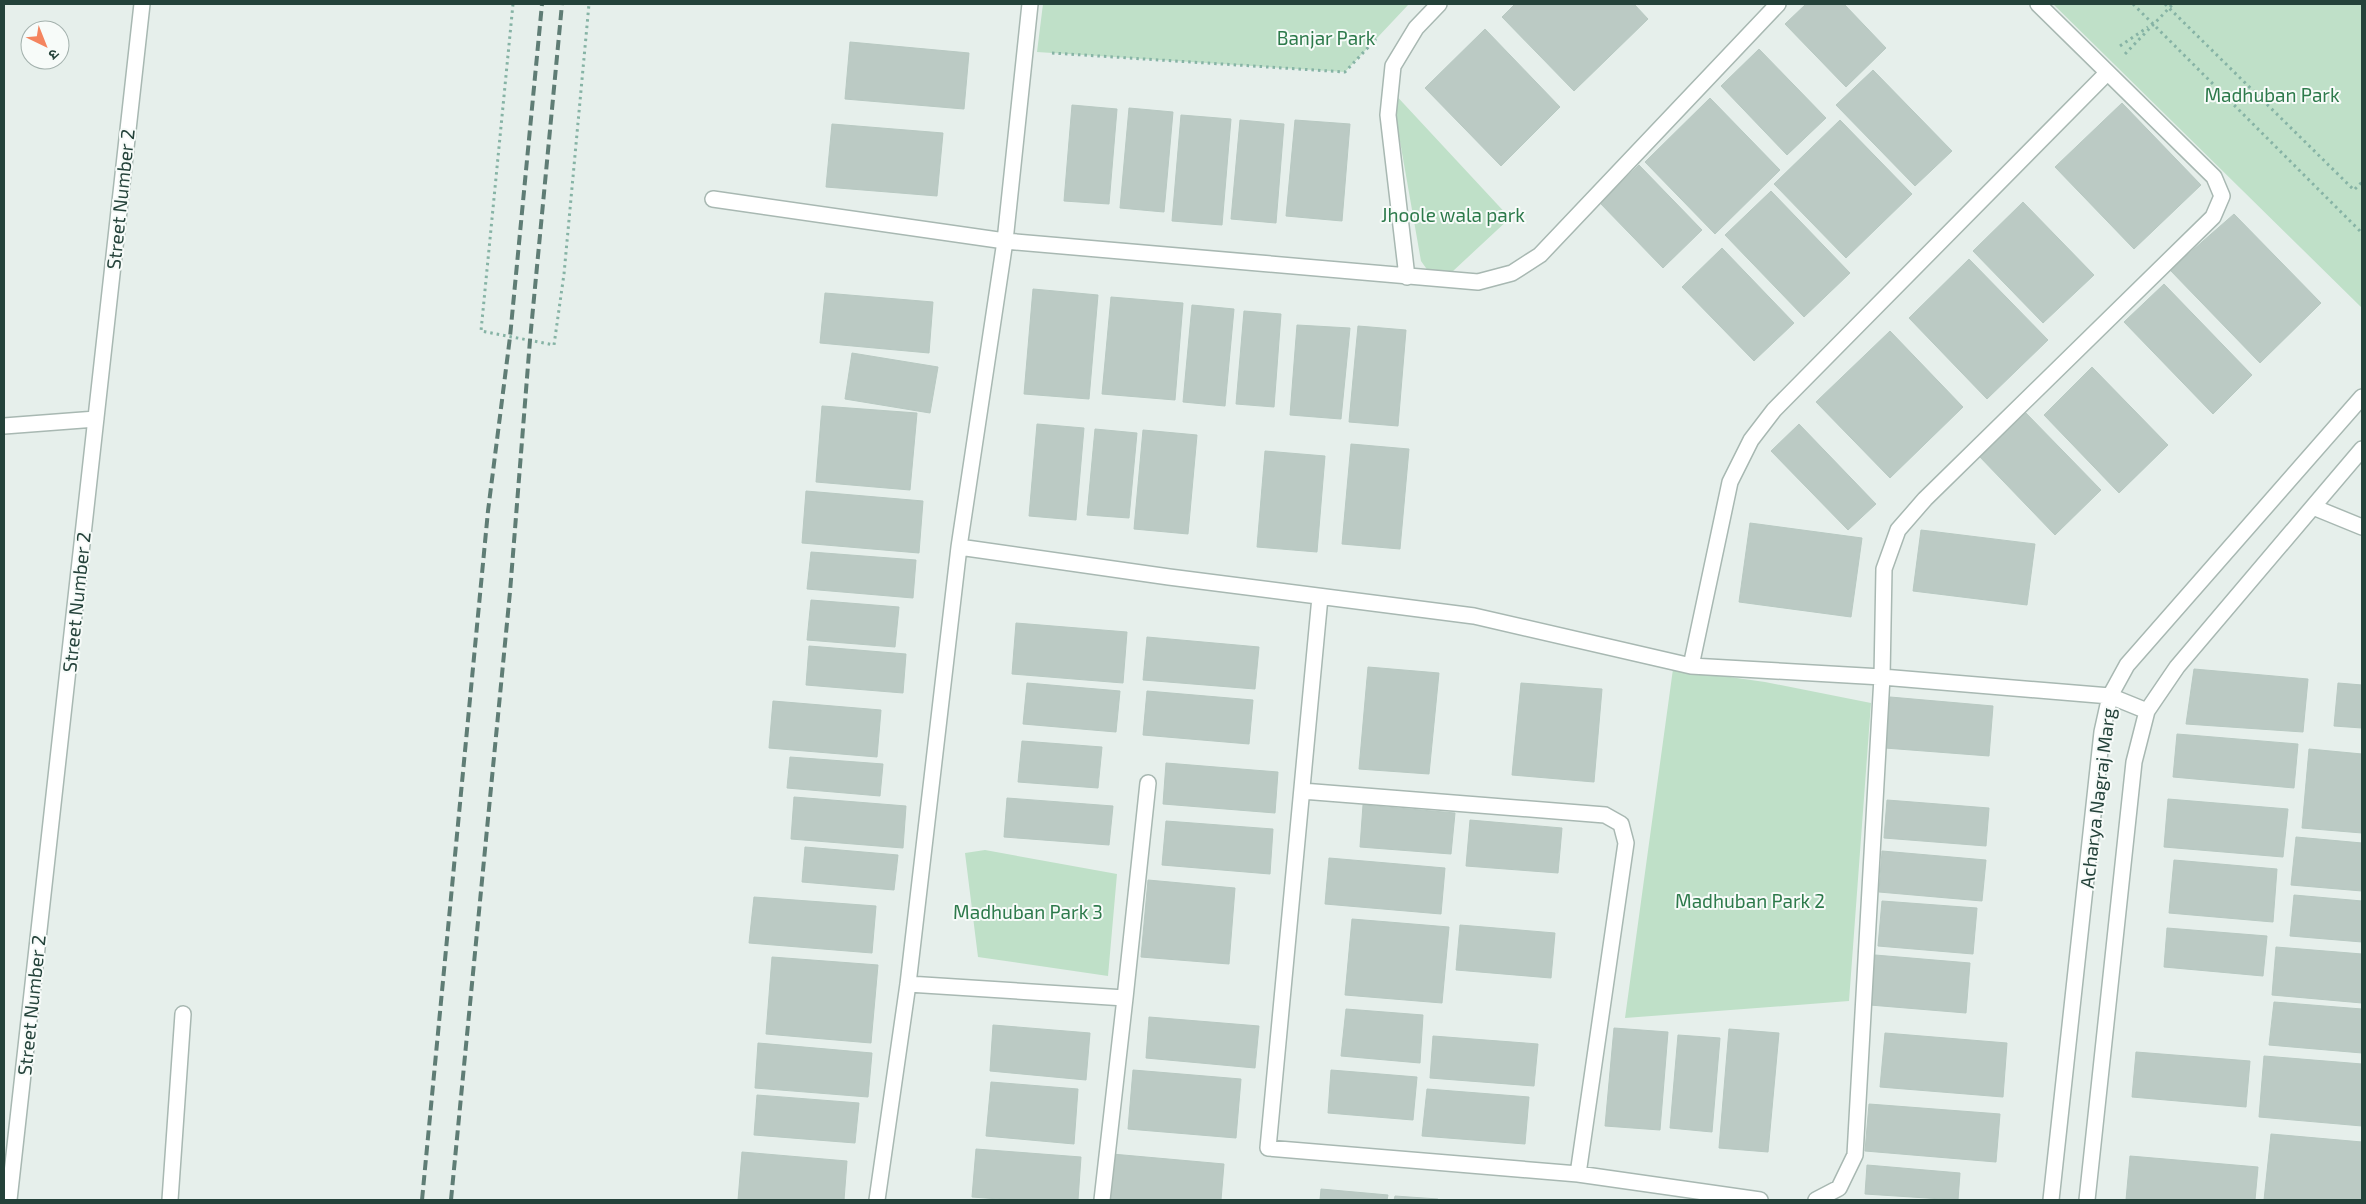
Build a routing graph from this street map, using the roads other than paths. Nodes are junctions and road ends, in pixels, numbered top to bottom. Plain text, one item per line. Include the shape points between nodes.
1 (142, 4) edge
2 (1030, 4) edge
3 (1439, 4) edge
4 (1778, 4) edge
5 (2038, 4) edge
6 (2107, 73) junction
7 (713, 199) dead end
8 (1004, 241) junction
9 (1407, 277) junction
10 (2362, 397) edge
11 (96, 419) junction
12 (4, 426) edge
13 (2362, 449) edge
14 (2312, 507) junction
15 (2362, 527) edge
16 (959, 547) junction
17 (1320, 597) junction
18 (1691, 666) junction
19 (1882, 677) junction
20 (2110, 696) junction
21 (2147, 711) junction
22 (1148, 783) dead end
23 (1302, 791) junction
24 (908, 984) junction
25 (1125, 998) junction
26 (183, 1014) dead end
27 (1578, 1174) junction
28 (9, 1200) edge
29 (170, 1200) edge
30 (876, 1200) edge
31 (1102, 1200) edge
32 (1760, 1200) edge
33 (1816, 1200) edge
34 (2051, 1200) edge
35 (2087, 1200) edge

1 - 11 street, Street Number 2
2 - 8 street
3 - 9 street via 1416,28 1393,66 1388,115
4 - 9 street via 1540,255 1512,273 1478,282
5 - 6 street
6 - 18 street via 1774,410 1751,440 1730,482
6 - 19 street via 2214,177 2222,196 2213,217 1925,499 1898,530 1884,569
7 - 8 street
8 - 9 street
8 - 16 street
10 - 20 street, Acharya Nagraj Marg via 2127,665
11 - 12 street
11 - 28 street, Street Number 2
13 - 14 street, Acharya Nagraj Marg
14 - 15 street
14 - 21 street, Acharya Nagraj Marg via 2177,667
16 - 17 street
16 - 24 street
17 - 18 street via 1474,616
17 - 23 street
18 - 19 street
19 - 20 street
19 - 33 street via 1855,1155 1839,1188
20 - 21 street
20 - 34 street, Acharya Nagraj Marg via 2102,732
21 - 35 street, Acharya Nagraj Marg via 2134,762
22 - 25 street
23 - 27 street via 1268,1148
23 - 27 street via 1606,815 1621,824 1626,843
24 - 25 street
24 - 30 street
25 - 31 street
26 - 29 street
27 - 32 street

